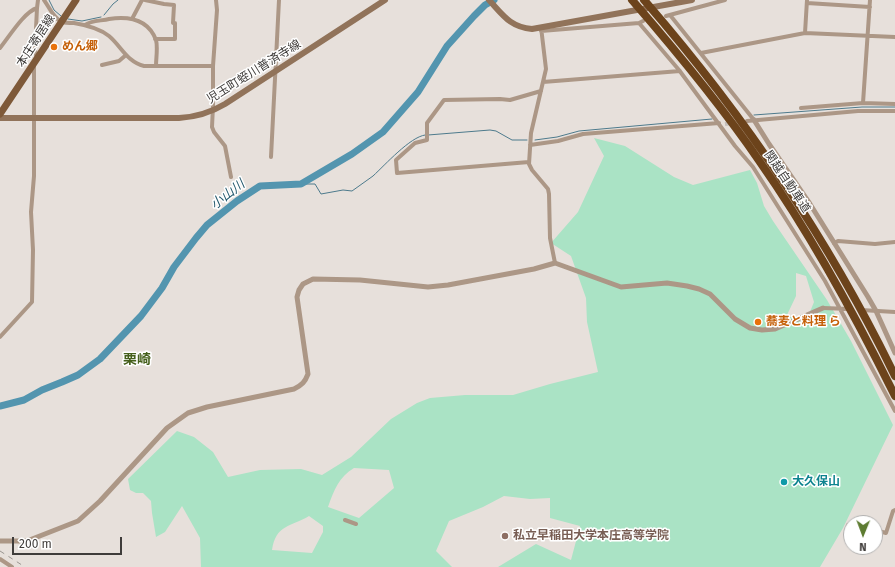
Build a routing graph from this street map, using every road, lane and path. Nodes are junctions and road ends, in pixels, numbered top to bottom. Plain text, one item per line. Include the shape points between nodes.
1 (38, 0) edge
2 (44, 0) edge
3 (76, 0) edge
4 (144, 0) edge
5 (216, 0) edge
6 (279, 0) edge
7 (385, 0) edge
8 (489, 0) edge
9 (632, 0) edge
10 (644, 0) edge
11 (692, 0) edge
12 (725, 0) edge
13 (870, 0) edge
14 (807, 2) edge
15 (870, 7) junction
16 (37, 8) junction
17 (132, 19) junction
18 (62, 22) junction
19 (85, 25) junction
20 (541, 29) junction
21 (805, 33) junction
22 (868, 36) junction
23 (895, 37) edge
24 (155, 39) junction
25 (0, 48) edge
26 (701, 53) junction
27 (126, 54) junction
28 (36, 62) junction
29 (102, 65) dead end
30 (156, 66) junction
31 (213, 66) junction
32 (680, 71) junction
33 (275, 72) junction
34 (543, 82) junction
35 (541, 91) junction
36 (863, 103) junction
37 (895, 104) edge
38 (801, 108) dead end
39 (213, 111) junction
40 (895, 111) edge
41 (0, 114) edge
42 (0, 118) edge
43 (34, 119) junction
44 (754, 120) junction
45 (747, 121) dead end
46 (722, 125) junction
47 (530, 145) junction
48 (271, 157) dead end
49 (530, 162) junction
50 (231, 177) dead end
51 (834, 242) junction
52 (895, 242) edge
53 (555, 264) junction
54 (823, 308) joint
55 (874, 310) junction
56 (895, 312) edge
57 (0, 337) edge
58 (895, 353) edge
59 (895, 376) edge
60 (895, 396) edge
61 (895, 411) edge
62 (895, 510) edge
63 (345, 520) dead end
64 (356, 524) dead end
65 (883, 532) edge
66 (0, 541) edge
67 (0, 559) edge
68 (12, 567) edge

1 - 16 street
2 - 18 street
3 - 18 main road, 本庄寄居線
4 - 17 street
4 - 24 street via 174,5 175,39
5 - 31 street
6 - 33 street
7 - 33 main road, 児玉町蛭川普済寺線
8 - 20 main road via 508,21 522,27
9 - 60 highway, 関越自動車道 via 706,88 760,161 812,241
10 - 59 highway, 関越自動車道 via 709,78 784,182 844,278
11 - 20 main road
12 - 26 street via 668,16
13 - 15 street
14 - 15 street
14 - 21 street
15 - 22 street
16 - 25 street via 32,9 23,18
16 - 28 street
17 - 19 street via 122,17 94,21
17 - 24 street via 147,25
18 - 19 street
18 - 28 main road, 本庄寄居線
19 - 27 street via 104,32
20 - 32 street via 641,22
20 - 34 street via 546,60
21 - 22 street
21 - 26 street
22 - 23 street
22 - 36 street
24 - 30 street
26 - 44 street
27 - 29 street via 119,61
27 - 30 street via 136,64
28 - 41 main road, 本庄寄居線
28 - 43 street
30 - 31 street
31 - 39 street
32 - 34 street
32 - 46 street
33 - 39 main road, 児玉町蛭川普済寺線
33 - 48 street
34 - 35 street
35 - 47 street
35 - 49 street via 510,100 444,100 428,123 427,140 415,144 396,160 397,173
36 - 37 street
36 - 38 street
39 - 43 main road, 児玉町蛭川普済寺線 via 194,117 179,118
39 - 50 street via 212,127 225,146
40 - 44 street via 858,111
42 - 43 main road, 児玉町蛭川普済寺線
43 - 57 street via 32,302
44 - 45 street
44 - 51 street
46 - 47 street via 583,134
46 - 61 street via 735,146 753,167 825,281
47 - 49 street
49 - 53 street via 532,170 550,194 550,238
51 - 52 street
51 - 55 street
53 - 54 street via 621,287 667,283 699,289 710,294 735,319 750,328 762,330 775,329
53 - 66 street via 428,287 360,280 310,279 300,288 297,297 308,374 301,386 206,407 182,416 167,428 100,501 78,521 27,541
54 - 55 street
55 - 56 street
55 - 58 street
62 - 65 street via 886,533
63 - 64 street
67 - 68 street

